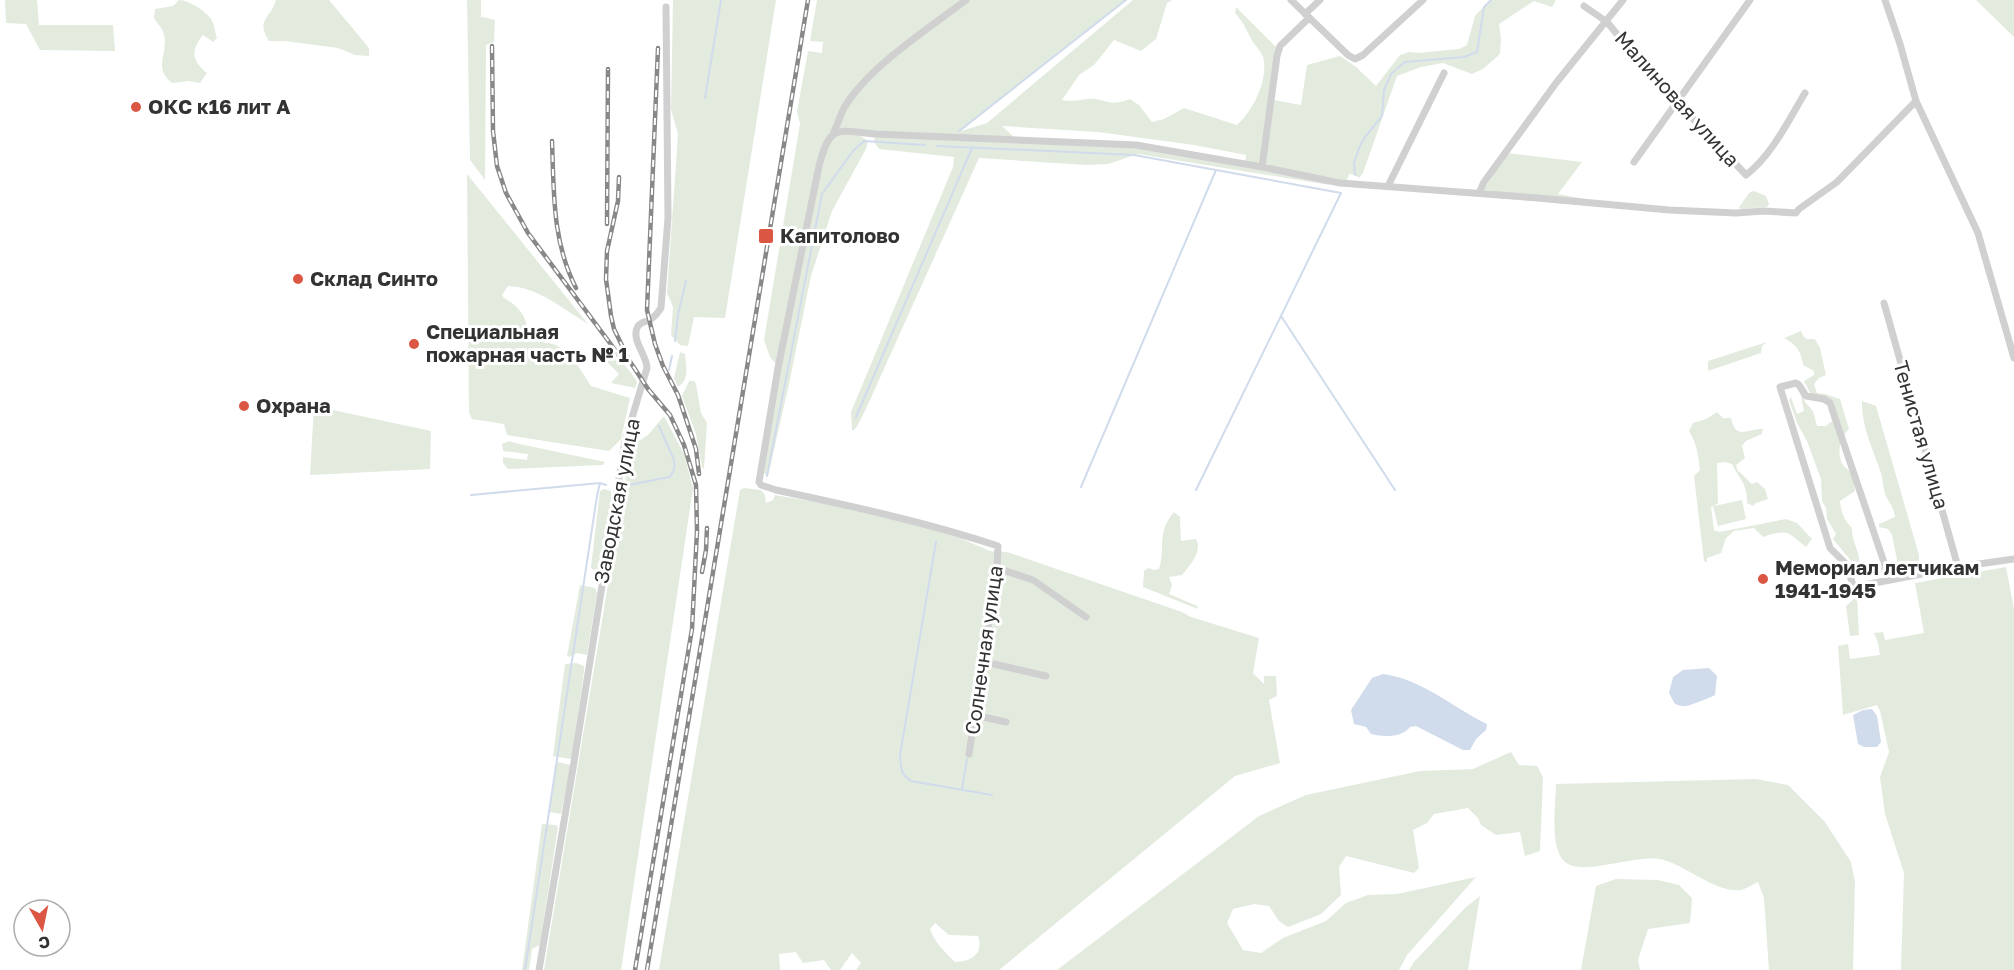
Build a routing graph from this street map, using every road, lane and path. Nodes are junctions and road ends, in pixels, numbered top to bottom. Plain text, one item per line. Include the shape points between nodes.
1 (966, 0) edge
2 (1291, 0) edge
3 (1320, 0) edge
4 (1423, 0) edge
5 (1623, 0) edge
6 (1750, 0) edge
7 (1885, 0) edge
8 (1584, 6) dead end
9 (666, 8) dead end
10 (1307, 16) junction
11 (1607, 22) junction
12 (1444, 73) dead end
13 (1805, 93) dead end
14 (1678, 102) junction
15 (1916, 102) junction
16 (833, 134) junction
17 (1634, 162) dead end
18 (1262, 167) junction
19 (1388, 186) junction
20 (1479, 193) junction
21 (1884, 303) dead end
22 (2014, 358) edge
23 (2014, 559) edge
24 (1958, 567) junction
25 (997, 568) junction
26 (1890, 580) junction
27 (1854, 588) junction
28 (1817, 594) dead end
29 (1086, 618) dead end
30 (981, 661) junction
31 (1046, 676) dead end
32 (974, 716) junction
33 (1006, 722) dead end
34 (969, 754) dead end
35 (539, 970) edge

1 - 16 street via 877,70 845,108
2 - 10 street
3 - 10 street
4 - 10 street via 1355,59
5 - 11 street
6 - 14 street
7 - 15 street
8 - 11 street, Малиновая улица
9 - 35 street, Заводская улица via 668,218 662,308 643,322 636,333 647,368 625,441
10 - 18 street via 1280,46 1277,56
11 - 14 street, Малиновая улица
11 - 20 street via 1556,83
12 - 19 street
13 - 14 street, Малиновая улица via 1774,143 1746,175
14 - 17 street
15 - 20 street via 1837,182 1796,213 1669,210
15 - 22 street via 1978,232
16 - 18 street via 845,131 1136,145
16 - 25 street, Солнечная улица via 826,142 819,166 759,484 942,528 998,546
18 - 19 street via 1340,183
19 - 20 street
21 - 24 street, Тенистая улица
23 - 24 street
24 - 26 street
25 - 29 street via 1033,579
25 - 30 street, Солнечная улица
26 - 27 street
26 - 27 street via 1830,403 1806,396 1796,383 1780,387 1830,548 1846,564
27 - 28 street
30 - 31 street
30 - 32 street, Солнечная улица
32 - 33 street
32 - 34 street, Солнечная улица

